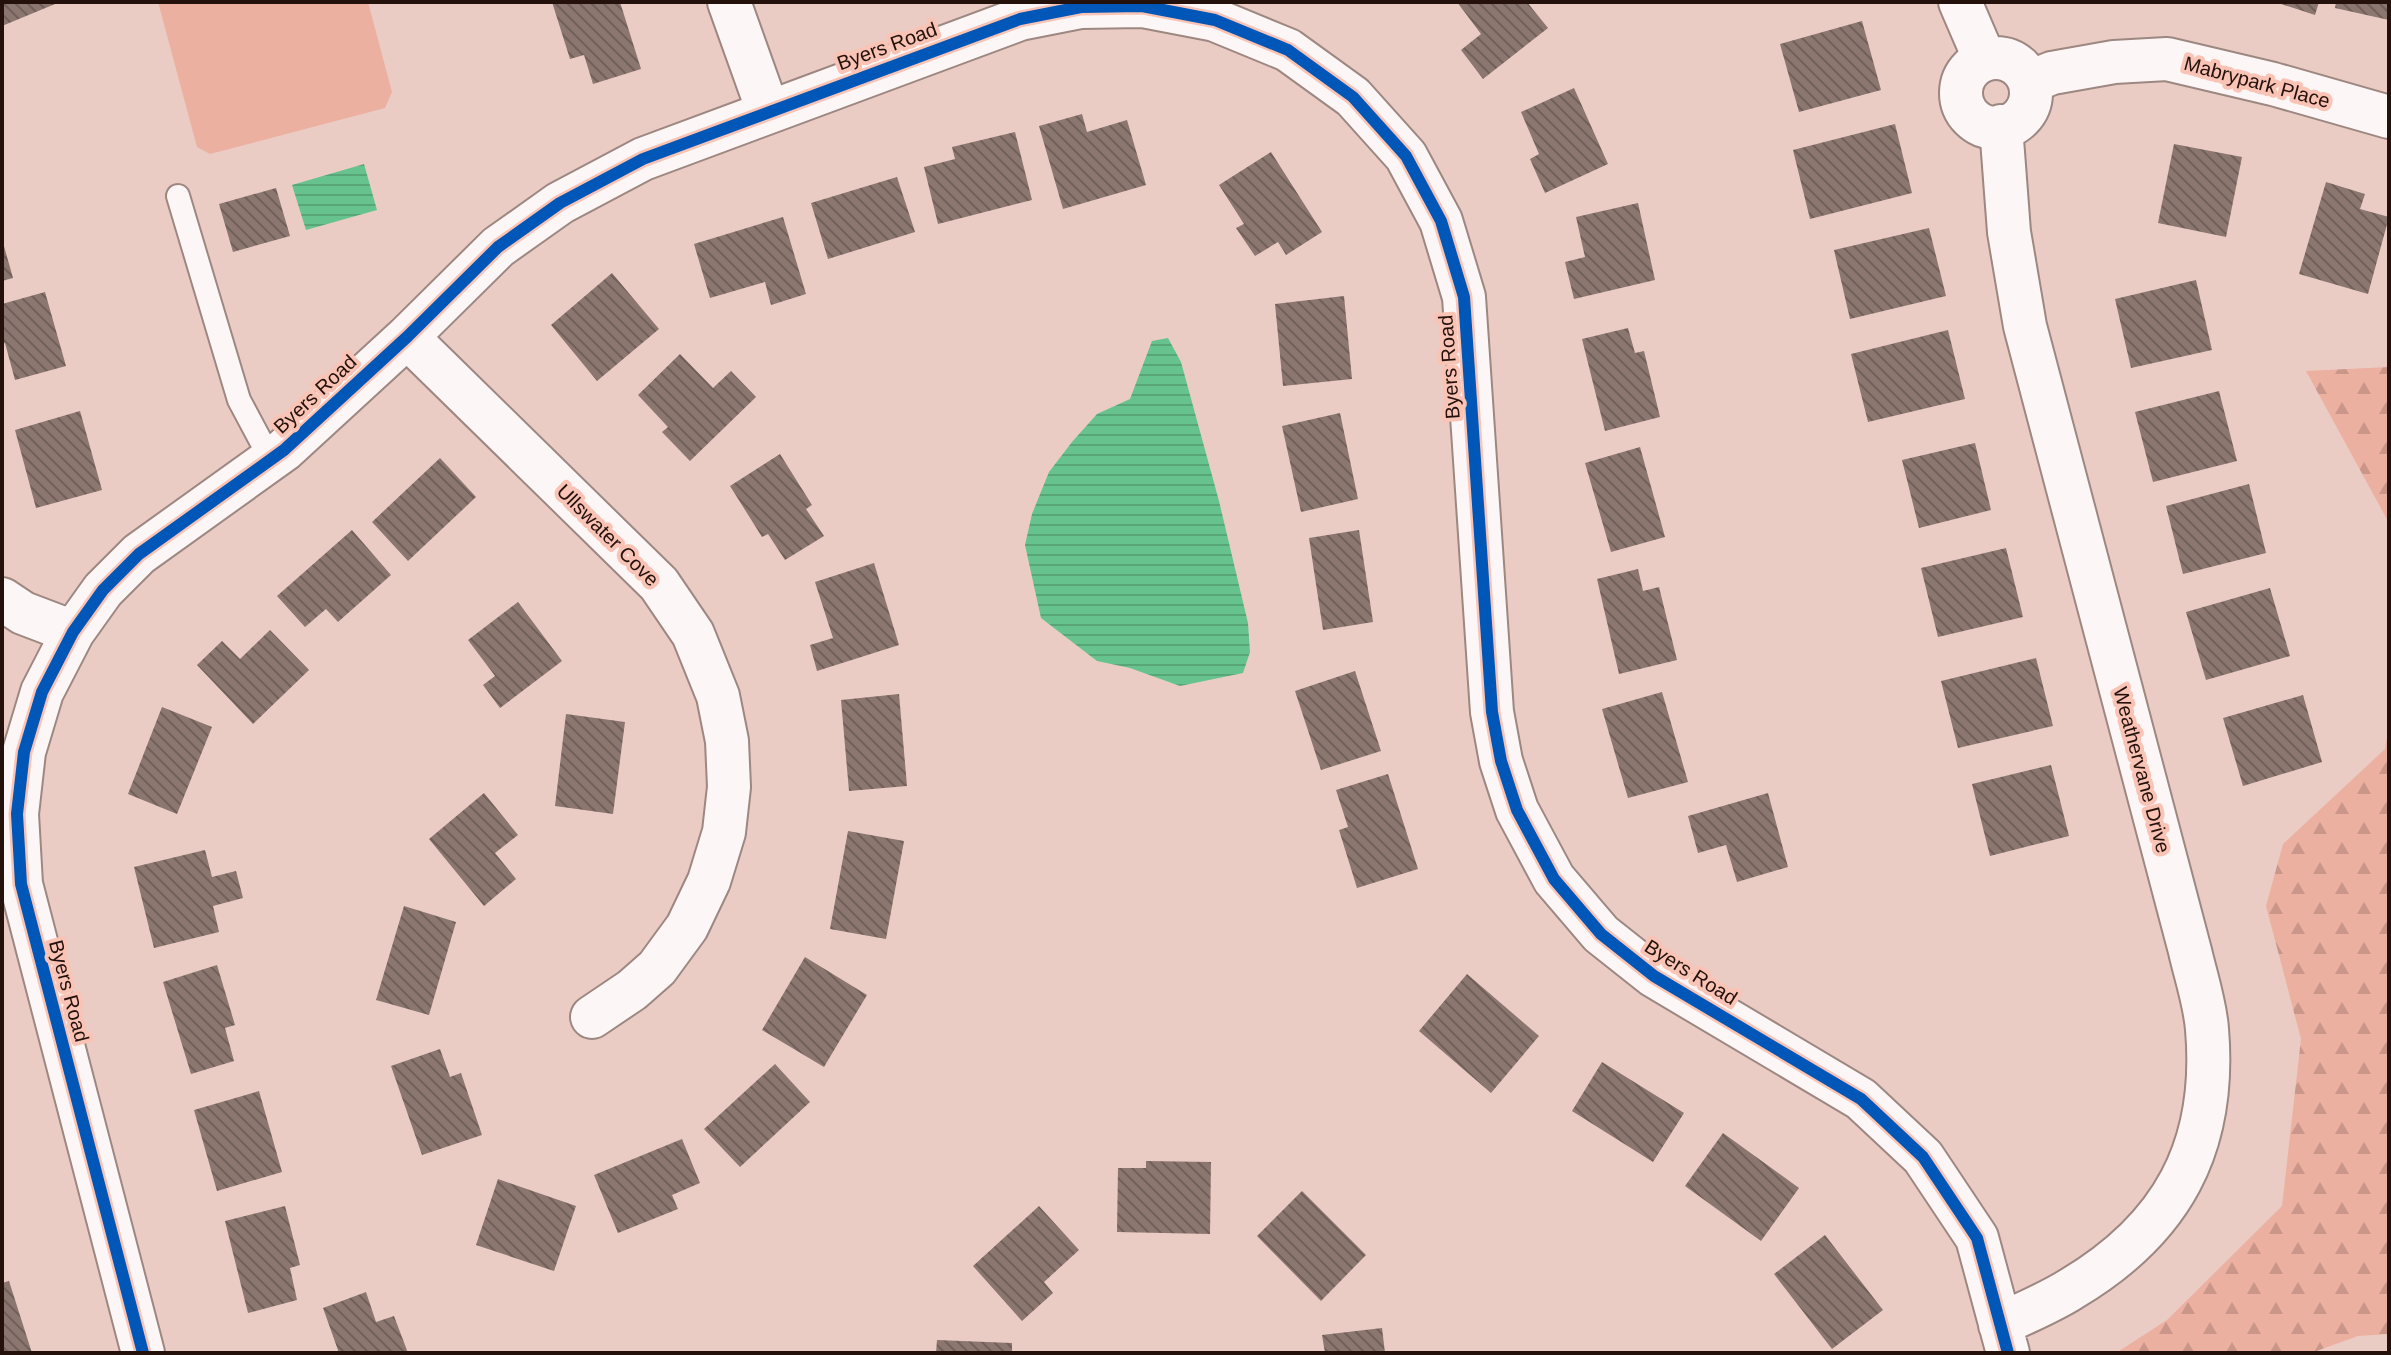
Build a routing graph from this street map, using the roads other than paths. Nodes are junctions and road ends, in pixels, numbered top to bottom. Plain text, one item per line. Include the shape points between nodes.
1 (729, 2) edge
2 (1960, 2) edge
3 (1985, 60) junction
4 (2030, 82) junction
5 (768, 111) junction
6 (2389, 117) edge
7 (2001, 126) junction
8 (178, 196) dead end
9 (407, 337) junction
10 (271, 460) junction
11 (2, 599) edge
12 (73, 632) junction
13 (592, 1017) dead end
14 (2004, 1339) edge
15 (143, 1353) edge

1 - 5 street
2 - 3 street
3 - 4 street via 2000,57 2013,62
3 - 7 street via 1970,69 1961,96 1976,122
4 - 6 street, Mabrypark Place via 2114,62 2167,59
4 - 7 street via 2032,97 2024,116
5 - 9 street, Byers Road via 643,159 560,203 498,247
5 - 14 street, Byers Road via 1020,19 1081,7 1142,6 1215,20 1288,50 1353,97 1406,156 1441,221 1464,297 1492,712 1517,810 1554,879 1601,934 1654,976 1861,1099 1923,1157 1977,1238
7 - 14 street, Weathervane Drive via 2009,232 2025,326 2190,951 2207,1027 2209,1086 2200,1135 2185,1174 2155,1220 2117,1258
8 - 10 lane via 239,400
9 - 10 street, Byers Road
9 - 13 street, Ullswater Cove via 659,584 693,634 718,696 729,787 724,832 709,881 687,927 657,968
10 - 12 street, Byers Road via 139,554 103,590
11 - 12 street
12 - 15 street, Byers Road via 42,692 24,752 17,814 21,884

